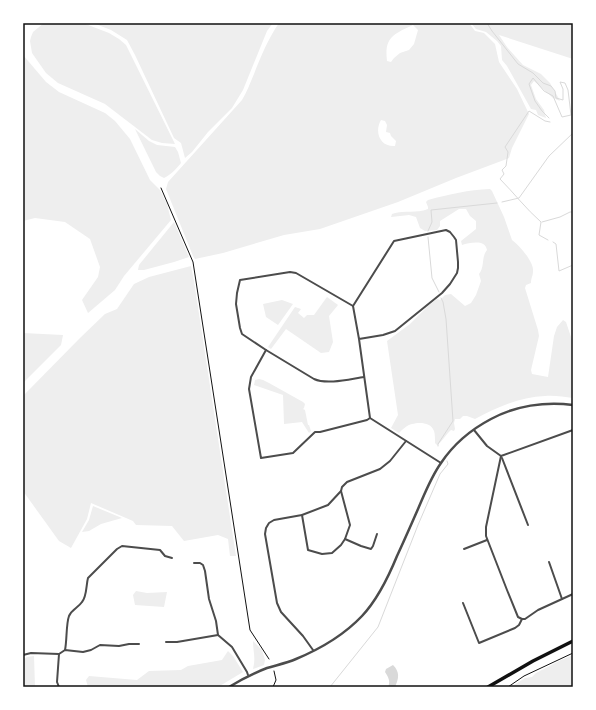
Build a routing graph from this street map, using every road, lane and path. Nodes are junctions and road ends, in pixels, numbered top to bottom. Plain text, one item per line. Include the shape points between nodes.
1 (161, 188) dead end
2 (353, 306) junction
3 (359, 339) junction
4 (266, 350) junction
5 (364, 376) junction
6 (573, 405) edge
7 (370, 418) junction
8 (474, 430) junction
9 (573, 430) edge
10 (406, 441) junction
11 (502, 456) junction
12 (441, 463) junction
13 (341, 491) junction
14 (302, 515) junction
15 (528, 525) dead end
16 (378, 534) dead end
17 (345, 539) junction
18 (487, 540) junction
19 (464, 549) dead end
20 (172, 558) dead end
21 (549, 562) dead end
22 (194, 563) dead end
23 (573, 594) edge
24 (562, 599) junction
25 (463, 603) dead end
26 (522, 619) junction
27 (218, 635) junction
28 (573, 641) edge
29 (166, 642) dead end
30 (139, 644) dead end
31 (65, 650) junction
32 (313, 650) junction
33 (573, 653) edge
34 (59, 654) junction
35 (23, 655) edge
36 (269, 659) dead end
37 (274, 671) dead end
38 (248, 675) junction
39 (59, 687) edge
40 (229, 687) edge
41 (273, 687) edge
42 (488, 687) edge
43 (508, 687) edge

1 - 36 path via 193,262 250,630
2 - 3 street
2 - 3 street via 394,241 446,230 456,240 457,274 442,293 395,331
2 - 4 street via 296,273 240,280 236,304 242,334
3 - 5 street
4 - 5 street via 319,381
4 - 7 street via 251,376 249,389 261,458 294,453 315,432
5 - 7 street
6 - 8 street via 545,404 511,410
7 - 10 street
8 - 11 street via 487,446
8 - 12 street via 461,440
9 - 11 street
10 - 12 street
10 - 13 street via 380,469 347,482
11 - 15 street
11 - 18 street via 486,527
12 - 32 street via 424,494 390,574 372,604 331,641
13 - 14 street via 328,505
13 - 17 street via 350,525
14 - 17 street via 308,550 322,554 332,553
14 - 32 street via 274,520 269,523 265,534 277,603 281,612
16 - 17 street via 371,549
18 - 19 street
18 - 26 street via 518,617
20 - 31 street via 165,556 160,550 122,546 117,549 88,578 83,602 72,610 69,616
21 - 24 street
22 - 27 street via 200,563 204,568
23 - 24 street
24 - 26 street
25 - 26 street via 479,643 512,630
27 - 29 street
27 - 38 street via 234,650
28 - 42 highway
30 - 31 street via 100,645 83,652
31 - 34 street
32 - 38 street
33 - 43 path via 524,676
34 - 35 street
34 - 39 street
37 - 41 path via 276,680
38 - 40 street

